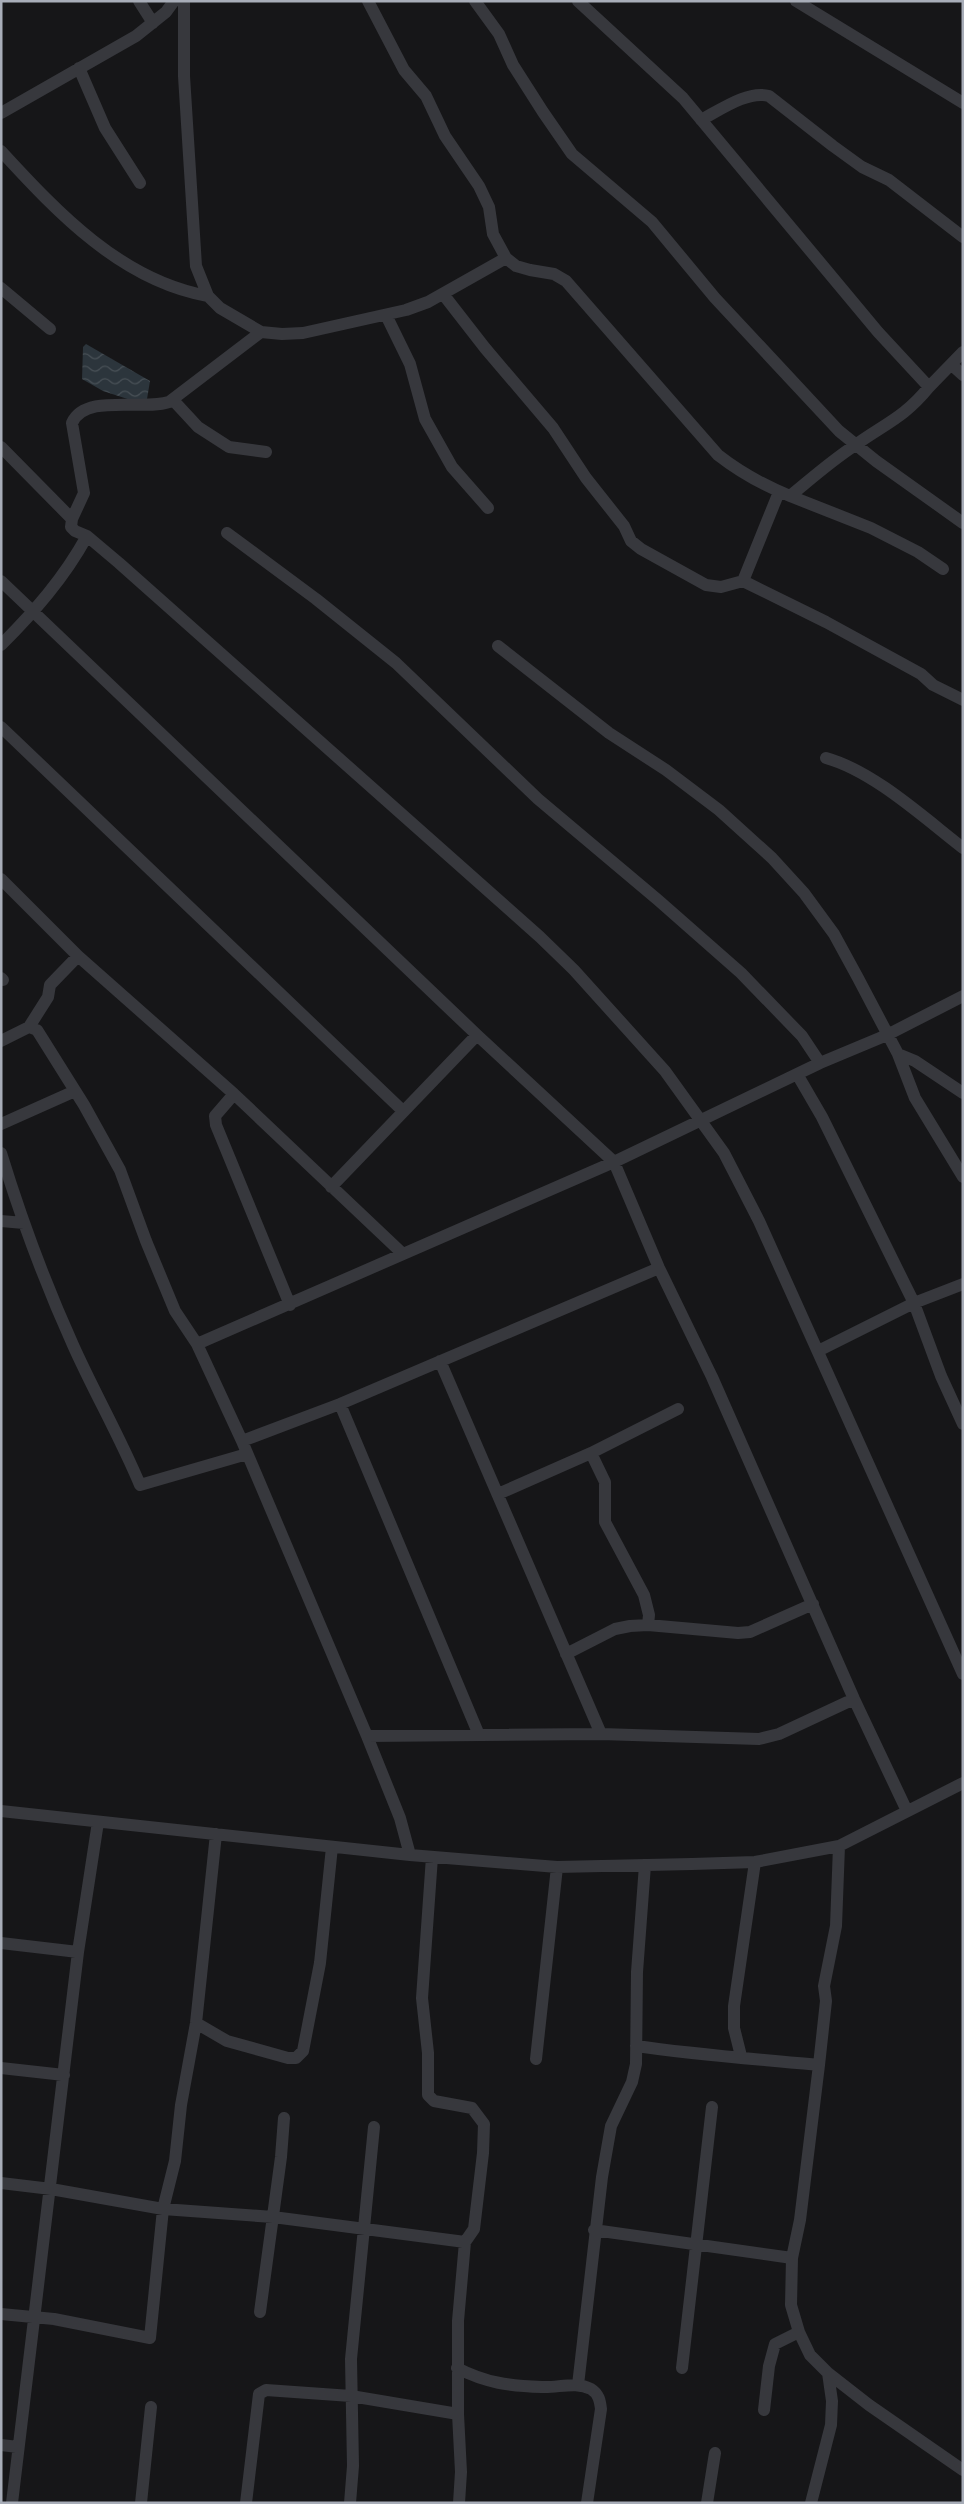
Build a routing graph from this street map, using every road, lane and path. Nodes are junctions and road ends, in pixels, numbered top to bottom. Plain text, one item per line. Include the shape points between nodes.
1 (139, 1) edge
2 (174, 1) edge
3 (184, 1) edge
4 (368, 1) edge
5 (475, 1) edge
6 (578, 1) edge
7 (796, 1) edge
8 (153, 23) junction
9 (79, 68) junction
10 (963, 103) edge
11 (1, 113) edge
12 (701, 120) junction
13 (1, 151) edge
14 (140, 183) dead end
15 (963, 237) edge
16 (506, 258) junction
17 (1, 288) edge
18 (443, 294) junction
19 (208, 296) junction
20 (386, 315) junction
21 (50, 330) dead end
22 (261, 332) junction
23 (963, 352) edge
24 (952, 365) junction
25 (963, 375) edge
26 (929, 387) junction
27 (173, 400) junction
28 (856, 444) junction
29 (1, 446) edge
30 (266, 452) dead end
31 (785, 494) junction
32 (488, 508) dead end
33 (72, 520) junction
34 (963, 523) edge
35 (227, 533) dead end
36 (87, 536) junction
37 (943, 570) dead end
38 (1, 581) edge
39 (744, 581) junction
40 (34, 612) junction
41 (1, 645) edge
42 (498, 646) dead end
43 (963, 700) edge
44 (1, 727) edge
45 (826, 758) dead end
46 (963, 848) edge
47 (1, 879) edge
48 (78, 956) junction
49 (963, 996) edge
50 (29, 1027) junction
51 (477, 1035) junction
52 (887, 1035) junction
53 (1, 1041) edge
54 (898, 1054) junction
55 (820, 1063) junction
56 (797, 1074) junction
57 (75, 1091) junction
58 (963, 1093) edge
59 (234, 1094) junction
60 (403, 1111) junction
61 (702, 1120) junction
62 (1, 1124) edge
63 (1, 1153) edge
64 (614, 1162) junction
65 (963, 1177) edge
66 (331, 1188) junction
67 (1, 1221) edge
68 (24, 1223) junction
69 (402, 1254) junction
70 (659, 1268) junction
71 (963, 1284) edge
72 (914, 1303) junction
73 (290, 1305) junction
74 (197, 1344) junction
75 (818, 1351) junction
76 (440, 1361) junction
77 (340, 1404) junction
78 (678, 1409) dead end
79 (963, 1424) edge
80 (242, 1442) junction
81 (591, 1453) junction
82 (247, 1454) junction
83 (498, 1494) junction
84 (813, 1604) junction
85 (648, 1625) junction
86 (566, 1654) junction
87 (963, 1674) edge
88 (854, 1699) junction
89 (479, 1734) junction
90 (602, 1734) junction
91 (367, 1736) junction
92 (963, 1783) edge
93 (1, 1811) edge
94 (907, 1811) junction
95 (98, 1822) junction
96 (216, 1834) junction
97 (839, 1846) junction
98 (332, 1847) junction
99 (410, 1855) junction
100 (432, 1857) junction
101 (755, 1862) junction
102 (645, 1866) junction
103 (557, 1867) junction
104 (1, 1943) edge
105 (78, 1952) junction
106 (196, 2023) junction
107 (636, 2046) junction
108 (740, 2056) junction
109 (536, 2058) dead end
110 (819, 2065) junction
111 (1, 2068) edge
112 (64, 2075) junction
113 (712, 2107) dead end
114 (284, 2118) dead end
115 (374, 2127) dead end
116 (1, 2184) edge
117 (51, 2189) junction
118 (163, 2209) junction
119 (273, 2217) junction
120 (364, 2230) junction
121 (594, 2230) junction
122 (465, 2242) junction
123 (697, 2243) junction
124 (792, 2258) junction
125 (260, 2312) dead end
126 (1, 2314) edge
127 (35, 2317) junction
128 (799, 2332) junction
129 (457, 2368) junction
130 (682, 2368) dead end
131 (828, 2373) junction
132 (578, 2385) junction
133 (351, 2396) junction
134 (151, 2407) dead end
135 (764, 2410) dead end
136 (458, 2414) junction
137 (1, 2444) edge
138 (18, 2447) junction
139 (715, 2453) dead end
140 (963, 2470) edge
141 (12, 2503) edge
142 (141, 2503) edge
143 (246, 2503) edge
144 (350, 2503) edge
145 (459, 2503) edge
146 (587, 2503) edge
147 (707, 2503) edge
148 (811, 2503) edge

1 - 8 street
2 - 8 street
3 - 19 street via 184,76 196,266
4 - 16 street via 404,70 426,96 445,136 480,186 489,208 493,234
5 - 28 street via 499,34 513,65 572,154 652,222 715,298 806,397
6 - 12 street via 683,98
7 - 10 street
8 - 9 street
9 - 11 street
9 - 14 street via 105,128
12 - 15 street via 749,97 769,96 833,146 862,167 889,180
12 - 26 street via 878,332
13 - 19 street via 65,216 107,252 181,291
16 - 18 street
16 - 31 street via 516,266 554,274 566,281 718,455 740,472
17 - 21 street
18 - 20 street via 413,308
18 - 39 street via 484,348 554,428 586,478 624,526 631,541 714,588
19 - 22 street via 220,308
20 - 22 street via 303,333
20 - 32 street via 410,364 426,420 452,467
22 - 27 street
23 - 24 street
24 - 25 street
24 - 26 street
26 - 28 street via 892,423
27 - 30 street via 198,427 229,447
27 - 33 street via 158,406 130,404 90,408 76,415 72,424 84,493
28 - 31 street
28 - 34 street
29 - 33 street
31 - 37 street via 871,528 918,552
31 - 39 street
33 - 36 street via 71,527
35 - 55 street via 316,598 396,663 538,800 741,973 802,1036
36 - 40 street via 67,570
36 - 61 street via 540,937 636,1038
38 - 40 street
39 - 43 street via 826,622
40 - 41 street
40 - 51 street
42 - 52 street via 609,734 666,770 719,810 772,858 804,893 834,934
44 - 60 street
45 - 46 street via 869,778
47 - 48 street
48 - 50 street via 50,985 48,997
48 - 59 street
49 - 52 street
50 - 53 street
50 - 57 street via 37,1030
51 - 60 street
51 - 64 street
52 - 54 street
52 - 55 street
54 - 58 street via 915,1061
54 - 65 street via 915,1098
55 - 56 street
56 - 61 street
56 - 72 street via 822,1117
57 - 62 street
57 - 74 street via 120,1170 175,1311
59 - 66 street
59 - 73 street via 215,1116 216,1126
60 - 66 street
61 - 64 street
61 - 75 street via 724,1153
63 - 68 street
64 - 69 street
64 - 70 street
66 - 69 street
67 - 68 street
68 - 82 street via 73,1346 140,1485
69 - 73 street
70 - 76 street
70 - 84 street via 712,1377
71 - 72 street
72 - 75 street
72 - 79 street
73 - 74 street
74 - 80 street
75 - 87 street
76 - 77 street
76 - 83 street
77 - 80 street
77 - 89 street
78 - 81 street
80 - 82 street
81 - 83 street
81 - 85 street via 605,1482 605,1522 644,1595
82 - 91 street
83 - 86 street
84 - 85 street via 750,1632
84 - 88 street
85 - 86 street via 616,1629
86 - 90 street
88 - 90 street via 779,1734 759,1739
88 - 94 street
89 - 90 street
89 - 91 street
91 - 99 street via 400,1818
92 - 94 street
93 - 95 street
94 - 97 street
95 - 96 street
95 - 105 street
96 - 98 street
96 - 106 street
97 - 101 street
97 - 110 street via 836,1926 824,1986 826,2001
98 - 99 street
98 - 106 street via 320,1963 303,2051 296,2058 288,2058 227,2041
99 - 100 street
100 - 103 street
100 - 122 street via 422,1998 428,2053 428,2095 434,2101 472,2108 484,2124 474,2229
101 - 102 street
101 - 108 street via 734,2006 734,2028
102 - 103 street
102 - 107 street via 637,1972
103 - 109 street
104 - 105 street
105 - 112 street
106 - 118 street via 175,2161
107 - 108 street via 698,2055
107 - 121 street via 632,2082 611,2126
108 - 110 street
110 - 124 street via 800,2220
111 - 112 street
112 - 117 street
113 - 123 street
114 - 119 street
115 - 120 street
116 - 117 street
117 - 118 street
117 - 127 street
118 - 119 street
118 - 127 street via 150,2338
119 - 120 street
119 - 125 street
120 - 122 street
120 - 133 street via 351,2359
121 - 123 street
121 - 132 street
122 - 129 street
123 - 124 street
123 - 130 street
124 - 128 street via 791,2305
126 - 127 street
127 - 138 street
128 - 131 street via 810,2355
128 - 135 street via 775,2344
129 - 132 street via 478,2379 502,2384 544,2388
129 - 136 street
131 - 140 street
131 - 148 street via 831,2425
132 - 146 street via 599,2397 601,2409
133 - 136 street
133 - 143 street via 266,2390 259,2394
133 - 144 street via 353,2466
134 - 142 street
136 - 145 street
137 - 138 street
138 - 141 street
139 - 147 street

